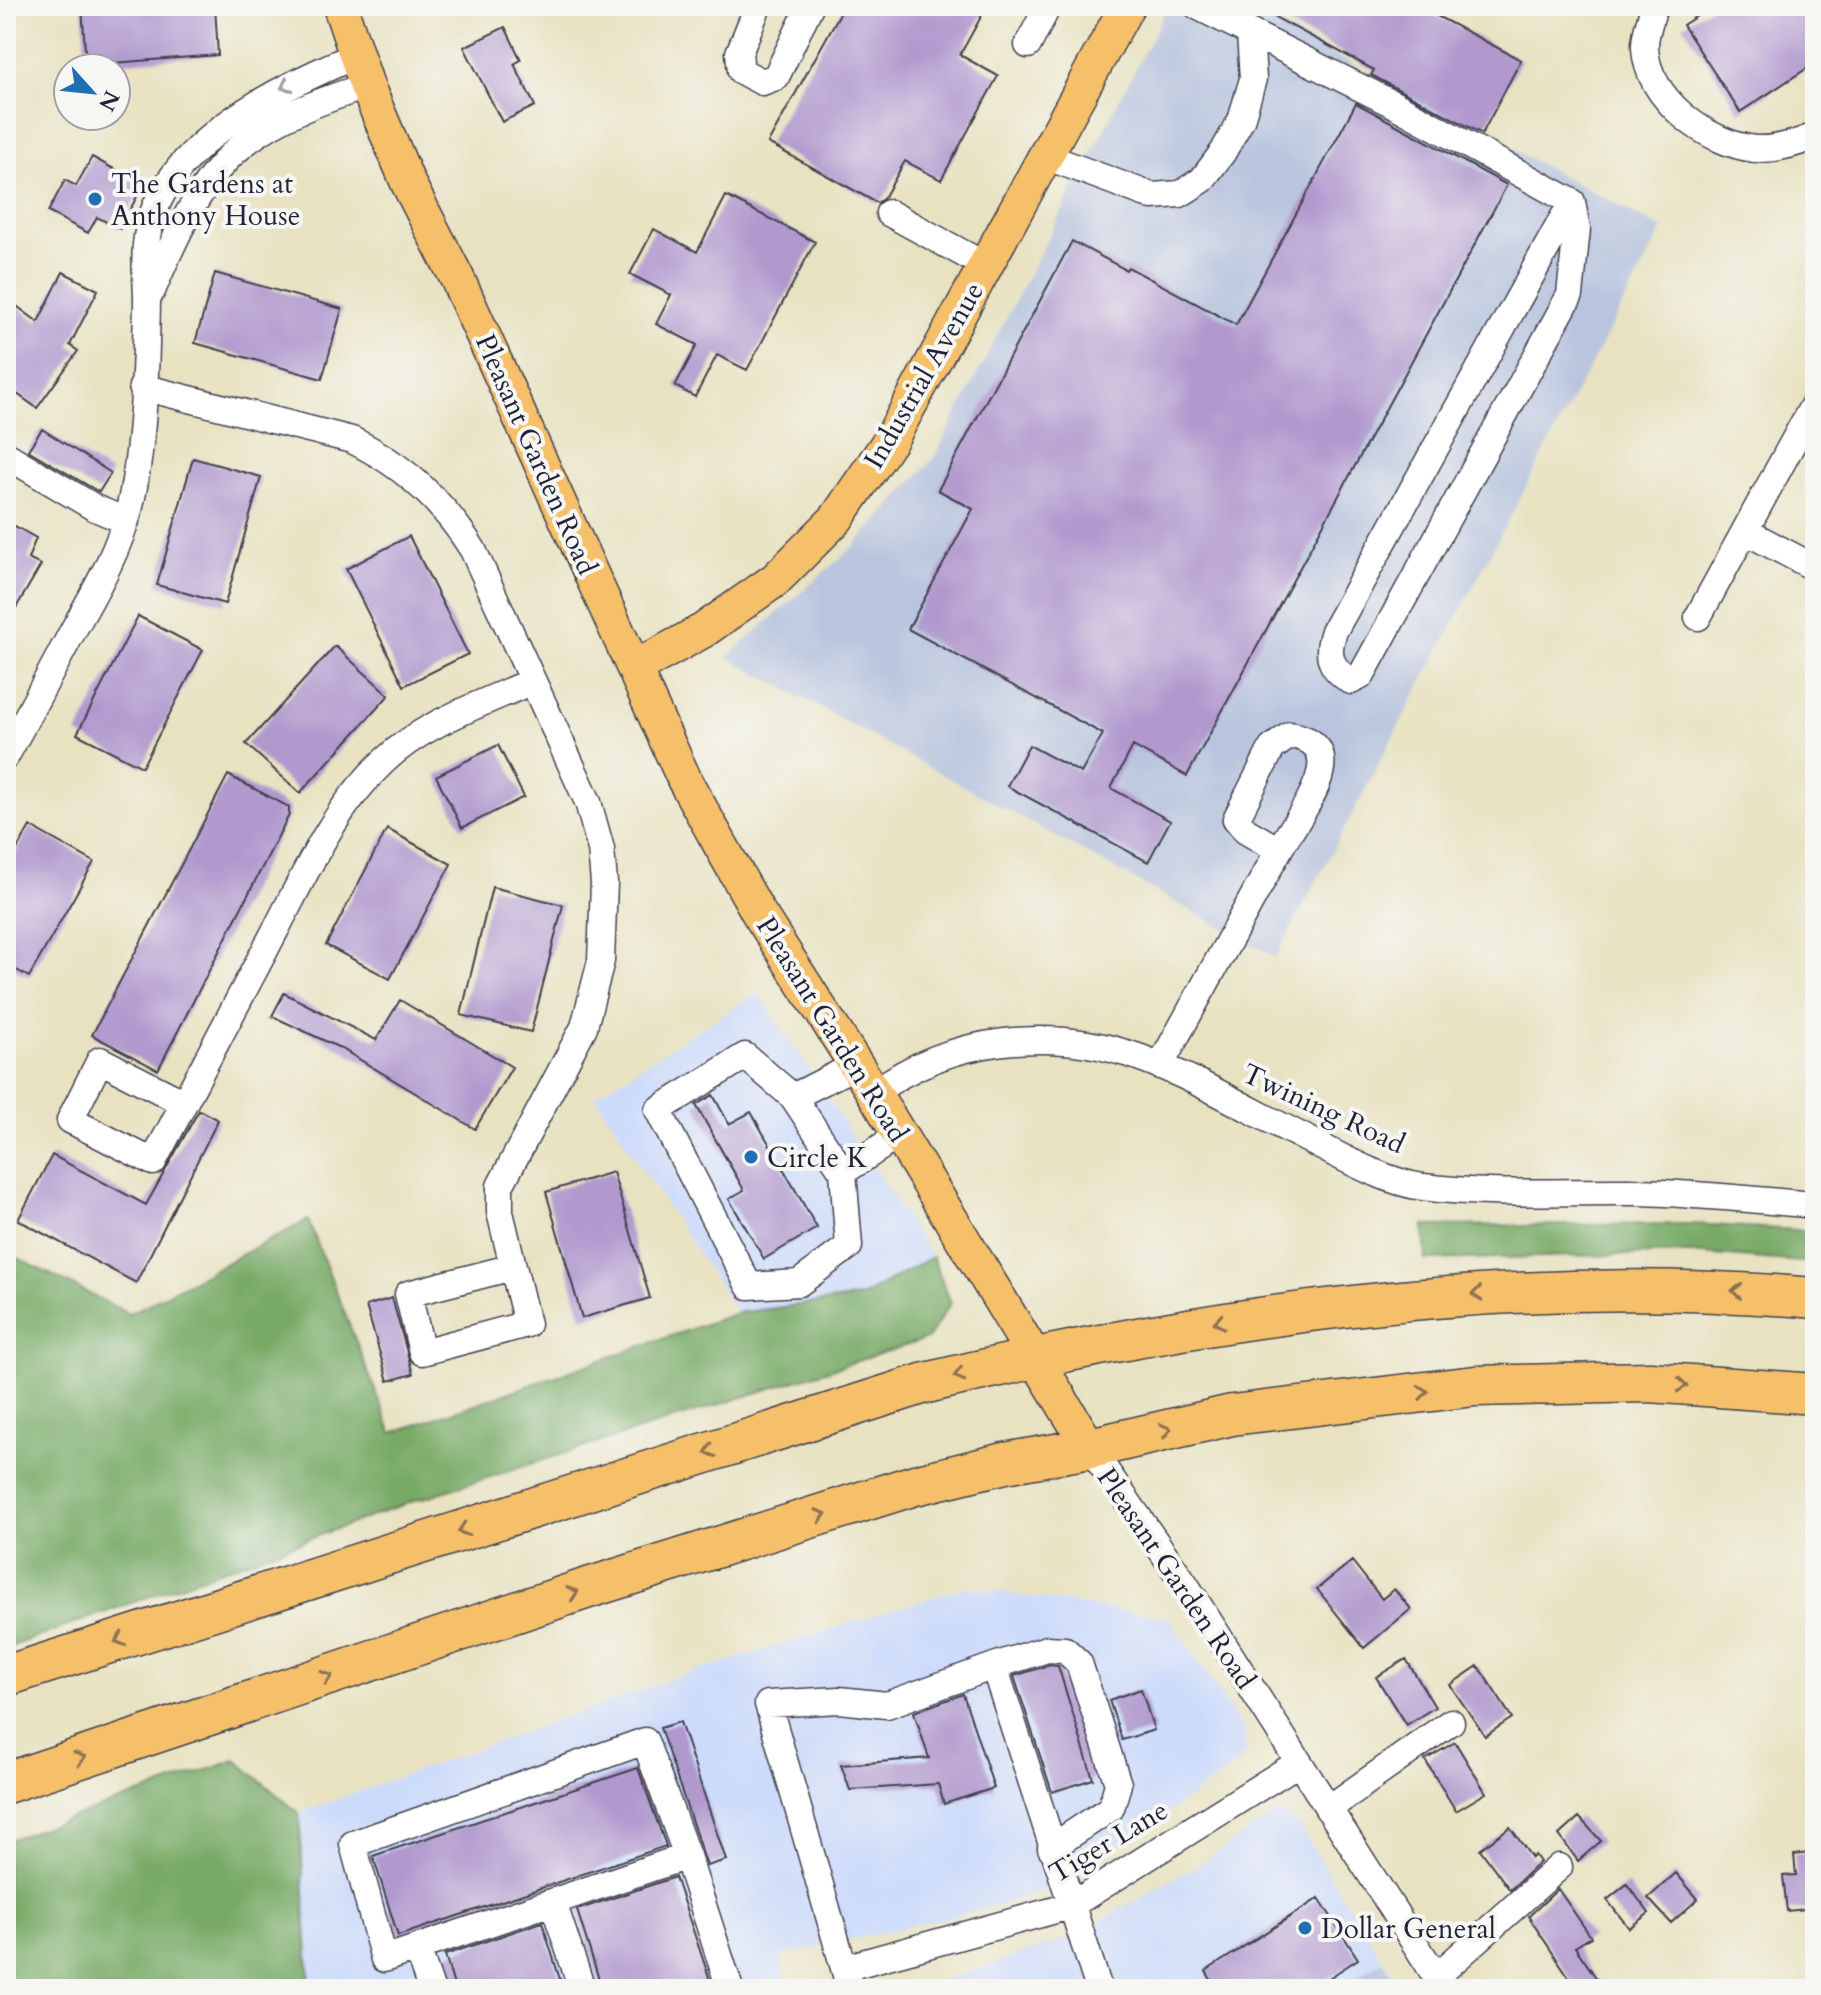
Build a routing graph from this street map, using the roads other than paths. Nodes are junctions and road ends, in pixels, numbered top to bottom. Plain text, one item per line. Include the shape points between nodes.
1 (340, 6) edge
2 (758, 6) edge
3 (810, 6) edge
4 (1048, 6) edge
5 (1127, 6) edge
6 (1197, 6) edge
7 (1654, 6) edge
8 (1250, 34) junction
9 (1028, 45) dead end
10 (362, 70) junction
11 (238, 131) junction
12 (1815, 136) edge
13 (1045, 156) junction
14 (164, 195) junction
15 (1572, 202) junction
16 (189, 210) junction
17 (889, 213) dead end
18 (986, 266) junction
19 (147, 301) junction
20 (142, 387) junction
21 (1815, 402) edge
22 (6, 455) edge
23 (126, 521) junction
24 (1745, 531) junction
25 (1815, 568) edge
26 (1698, 617) dead end
27 (635, 668) junction
28 (532, 681) junction
29 (6, 756) edge
30 (1279, 850) dead end
31 (1160, 1066) junction
32 (865, 1079) junction
33 (793, 1097) junction
34 (184, 1103) dead end
35 (899, 1135) junction
36 (843, 1172) junction
37 (1815, 1205) edge
38 (513, 1267) junction
39 (1815, 1298) edge
40 (1035, 1356) junction
41 (1815, 1394) edge
42 (1090, 1448) junction
43 (994, 1666) junction
44 (6, 1676) edge
45 (1451, 1722) dead end
46 (1298, 1763) junction
47 (6, 1783) edge
48 (1328, 1809) junction
49 (1051, 1848) junction
50 (687, 1856) junction
51 (1559, 1867) dead end
52 (553, 1902) junction
53 (1070, 1906) junction
54 (417, 1948) junction
55 (847, 1978) edge
56 (1440, 1983) edge
57 (431, 1989) edge
58 (582, 1989) edge
59 (730, 1989) edge
60 (1099, 1989) edge

1 - 10 main road, Pleasant Garden Road
2 - 3 street via 739,53 741,71 762,82 776,77
4 - 9 street
5 - 13 main road, Industrial Avenue
6 - 8 street
7 - 12 street via 1645,47 1651,78 1683,115 1722,143 1758,149
8 - 13 street via 1253,79 1241,120 1202,180 1180,194 1152,196
8 - 15 street via 1395,105
10 - 11 street via 295,110
10 - 27 main road, Pleasant Garden Road via 408,183 457,278
11 - 14 street via 198,148
11 - 16 street
13 - 18 main road, Industrial Avenue
14 - 16 street
14 - 19 street via 146,245
15 - 15 street via 1334,631 1327,650 1331,663 1351,681 1361,676 1570,295 1577,229
16 - 19 street
17 - 18 street
18 - 27 main road, Industrial Avenue via 891,439 836,519 775,580 704,630
19 - 20 street
20 - 23 street via 135,483
20 - 28 street via 340,436 400,467 458,527
21 - 24 street
22 - 23 street
23 - 29 street via 108,567
24 - 25 street
24 - 26 street
27 - 32 main road, Pleasant Garden Road via 700,808 758,912
28 - 34 street via 412,740 360,786 305,873
28 - 38 street via 588,802 601,849 605,919 584,1027 500,1186 500,1212
30 - 31 street
31 - 32 street, Twining Road via 1084,1043 1042,1039 977,1046
31 - 37 street, Twining Road via 1352,1162 1420,1187 1639,1192
32 - 33 street, Twining Road
32 - 35 main road, Pleasant Garden Road
33 - 36 street
33 - 36 street via 745,1056 658,1110 749,1286 799,1283 849,1246
35 - 36 street
35 - 40 main road, Pleasant Garden Road
38 - 38 street via 527,1324 422,1352 408,1294
39 -> 40 highway via 1721,1290 1508,1292 1286,1311
40 - 42 main road, Pleasant Garden Road
40 -> 44 highway via 922,1384
42 -> 41 highway via 1232,1415 1475,1386 1650,1382
42 - 46 street, Pleasant Garden Road via 1185,1584
47 -> 42 highway via 915,1485
43 - 49 street
43 - 49 street via 1047,1649 1065,1650 1079,1663 1118,1784 1111,1808
43 - 55 street via 887,1705 839,1700 768,1704
45 - 48 street
46 - 48 street, Pleasant Garden Road
46 - 53 street, Tiger Lane
48 - 56 street, Pleasant Garden Road
49 - 53 street
50 - 52 street
50 - 54 street via 645,1741 353,1844 384,1959
50 - 59 street
51 - 56 street
52 - 54 street
52 - 58 street
53 - 55 street, Tiger Lane
53 - 60 street
54 - 57 street

